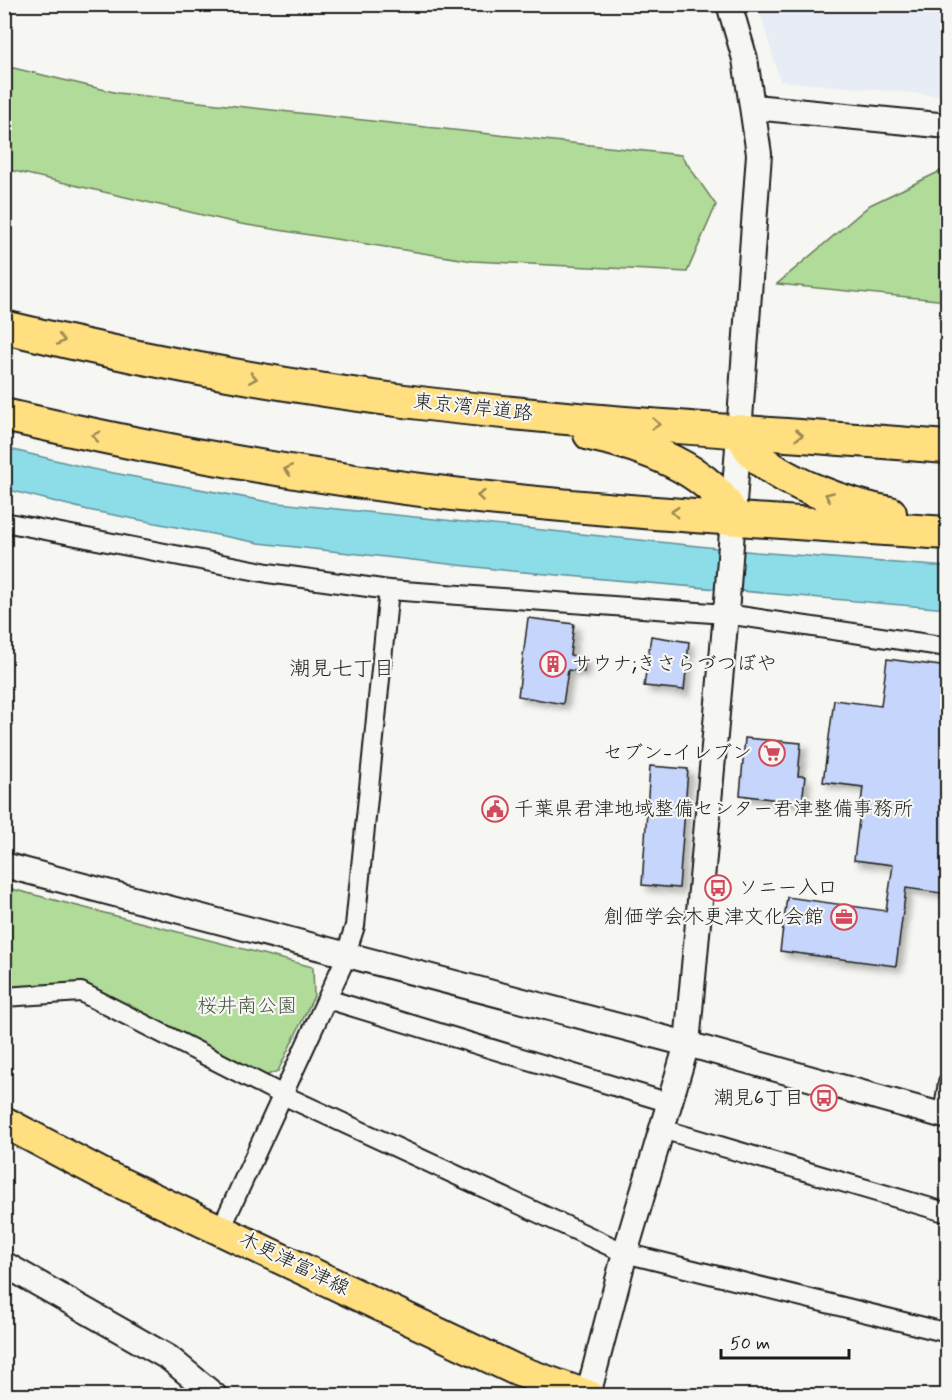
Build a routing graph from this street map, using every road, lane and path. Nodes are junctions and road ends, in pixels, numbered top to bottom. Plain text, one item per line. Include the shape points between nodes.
1 (729, 4) edge
2 (754, 107) junction
3 (948, 126) edge
4 (4, 327) edge
5 (430, 404) junction
6 (4, 415) edge
7 (740, 430) junction
8 (948, 447) edge
9 (734, 517) junction
10 (4, 522) edge
11 (948, 523) edge
12 (948, 533) edge
13 (389, 590) junction
14 (726, 614) junction
15 (948, 647) edge
16 (4, 865) edge
17 (346, 955) junction
18 (4, 997) edge
19 (327, 999) junction
20 (687, 1044) junction
21 (948, 1082) edge
22 (285, 1095) junction
23 (670, 1103) junction
24 (945, 1117) edge
25 (4, 1122) edge
26 (662, 1129) junction
27 (948, 1213) edge
28 (221, 1229) junction
29 (625, 1253) junction
30 (4, 1264) edge
31 (948, 1333) edge
32 (215, 1395) edge
33 (589, 1395) edge

1 - 2 street
2 - 3 street
2 - 7 street via 759,154
4 -> 5 highway, 東京湾岸道路 via 229,374
5 -> 7 highway, 東京湾岸道路
5 - 9 highway via 630,444 710,485 726,501
9 -> 6 highway via 462,495 356,481 138,444
7 -> 8 highway, 東京湾岸道路
7 - 9 street
11 -> 7 highway via 866,508 808,487 751,451
9 - 12 highway
9 - 14 street
10 - 13 street via 268,573
13 - 14 street
13 - 17 street via 355,926
14 - 15 street
14 - 20 street
16 - 17 street
17 - 19 street
17 - 20 street
18 - 22 street via 81,992
19 - 22 street
19 - 23 street
20 - 23 street
20 - 24 street
21 - 24 street
22 - 28 street
22 - 29 street
23 - 26 street
25 - 28 main road, 木更津富津線 via 104,1175
26 - 27 street
26 - 29 street
28 - 33 main road, 木更津富津線 via 516,1370
29 - 31 street
29 - 33 street
30 - 32 street via 169,1358

